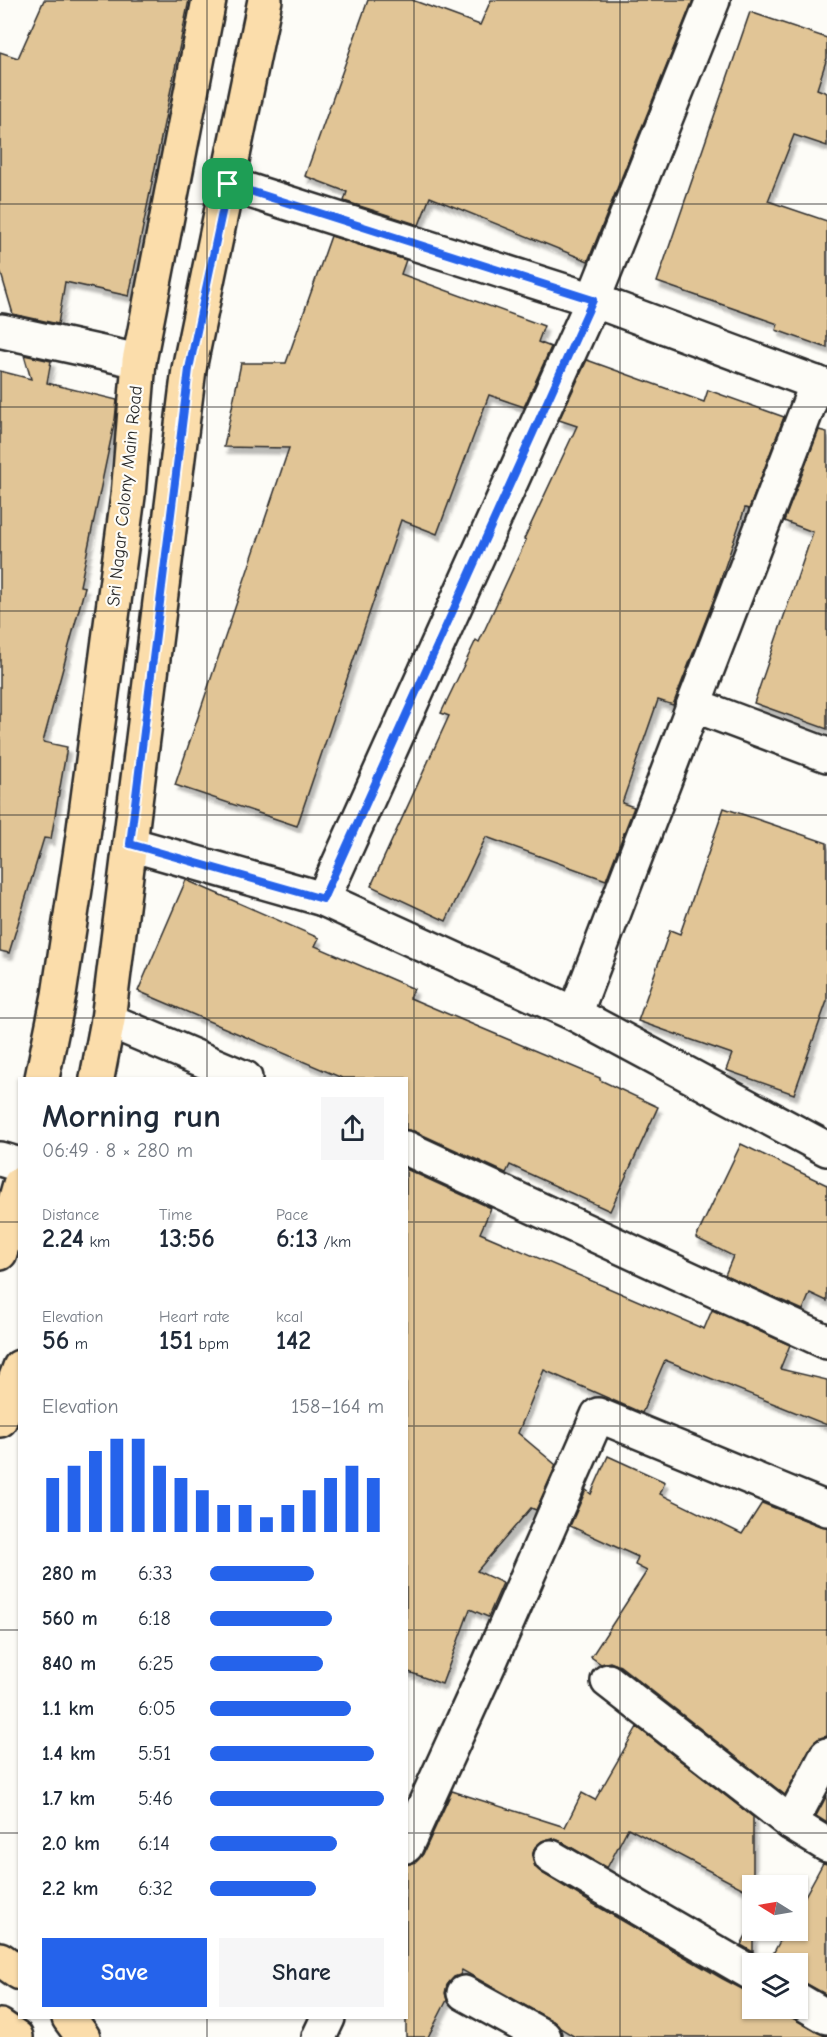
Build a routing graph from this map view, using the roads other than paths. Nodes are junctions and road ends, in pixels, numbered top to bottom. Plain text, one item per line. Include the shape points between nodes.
1 (209, 0) edge
2 (265, 0) edge
3 (713, 0) edge
4 (228, 184) junction
5 (593, 300) junction
6 (0, 331) edge
7 (139, 361) junction
8 (822, 385) edge
9 (694, 705) junction
10 (827, 755) edge
11 (82, 836) junction
12 (130, 844) junction
13 (323, 899) junction
14 (575, 1014) junction
15 (108, 1020) junction
16 (42, 1077) edge
17 (97, 1077) edge
18 (243, 1077) edge
19 (408, 1149) edge
20 (827, 1149) edge
21 (0, 1160) edge
22 (18, 1164) edge
23 (18, 1191) edge
24 (0, 1253) edge
25 (827, 1342) edge
26 (18, 1372) edge
27 (0, 1420) edge
28 (827, 1509) edge
29 (608, 1681) dead end
30 (827, 1755) edge
31 (791, 1823) junction
32 (408, 1842) edge
33 (827, 1845) edge
34 (551, 1857) dead end
35 (0, 1959) edge
36 (742, 1968) edge
37 (18, 1972) edge
38 (464, 1993) dead end
39 (808, 2006) edge
40 (827, 2017) edge
41 (70, 2019) edge
42 (328, 2019) edge
43 (0, 2026) edge
44 (16, 2037) edge
45 (83, 2037) edge
46 (319, 2037) edge
47 (544, 2037) edge

1 - 7 main road, Sri Nagar Colony Main Road
2 - 4 main road
3 - 5 street
4 - 5 street
4 - 12 main road via 189,369
5 - 8 street
5 - 13 street
6 - 7 street
7 - 11 main road, Sri Nagar Colony Main Road via 128,496
8 - 9 street
9 - 10 street
9 - 14 street
11 - 12 main road
11 - 16 main road, Sri Nagar Colony Main Road
12 - 13 street
12 - 15 main road
13 - 14 street
14 - 20 street
15 - 17 main road
15 - 18 street
19 - 25 street
21 - 22 street
23 - 24 main road
26 - 27 main road
28 - 32 street via 598,1415
29 - 31 street
30 - 31 street
31 - 33 street
34 - 36 street
35 - 37 main road
38 - 47 street
39 - 40 street
41 - 45 main road
42 - 46 street
43 - 44 main road

